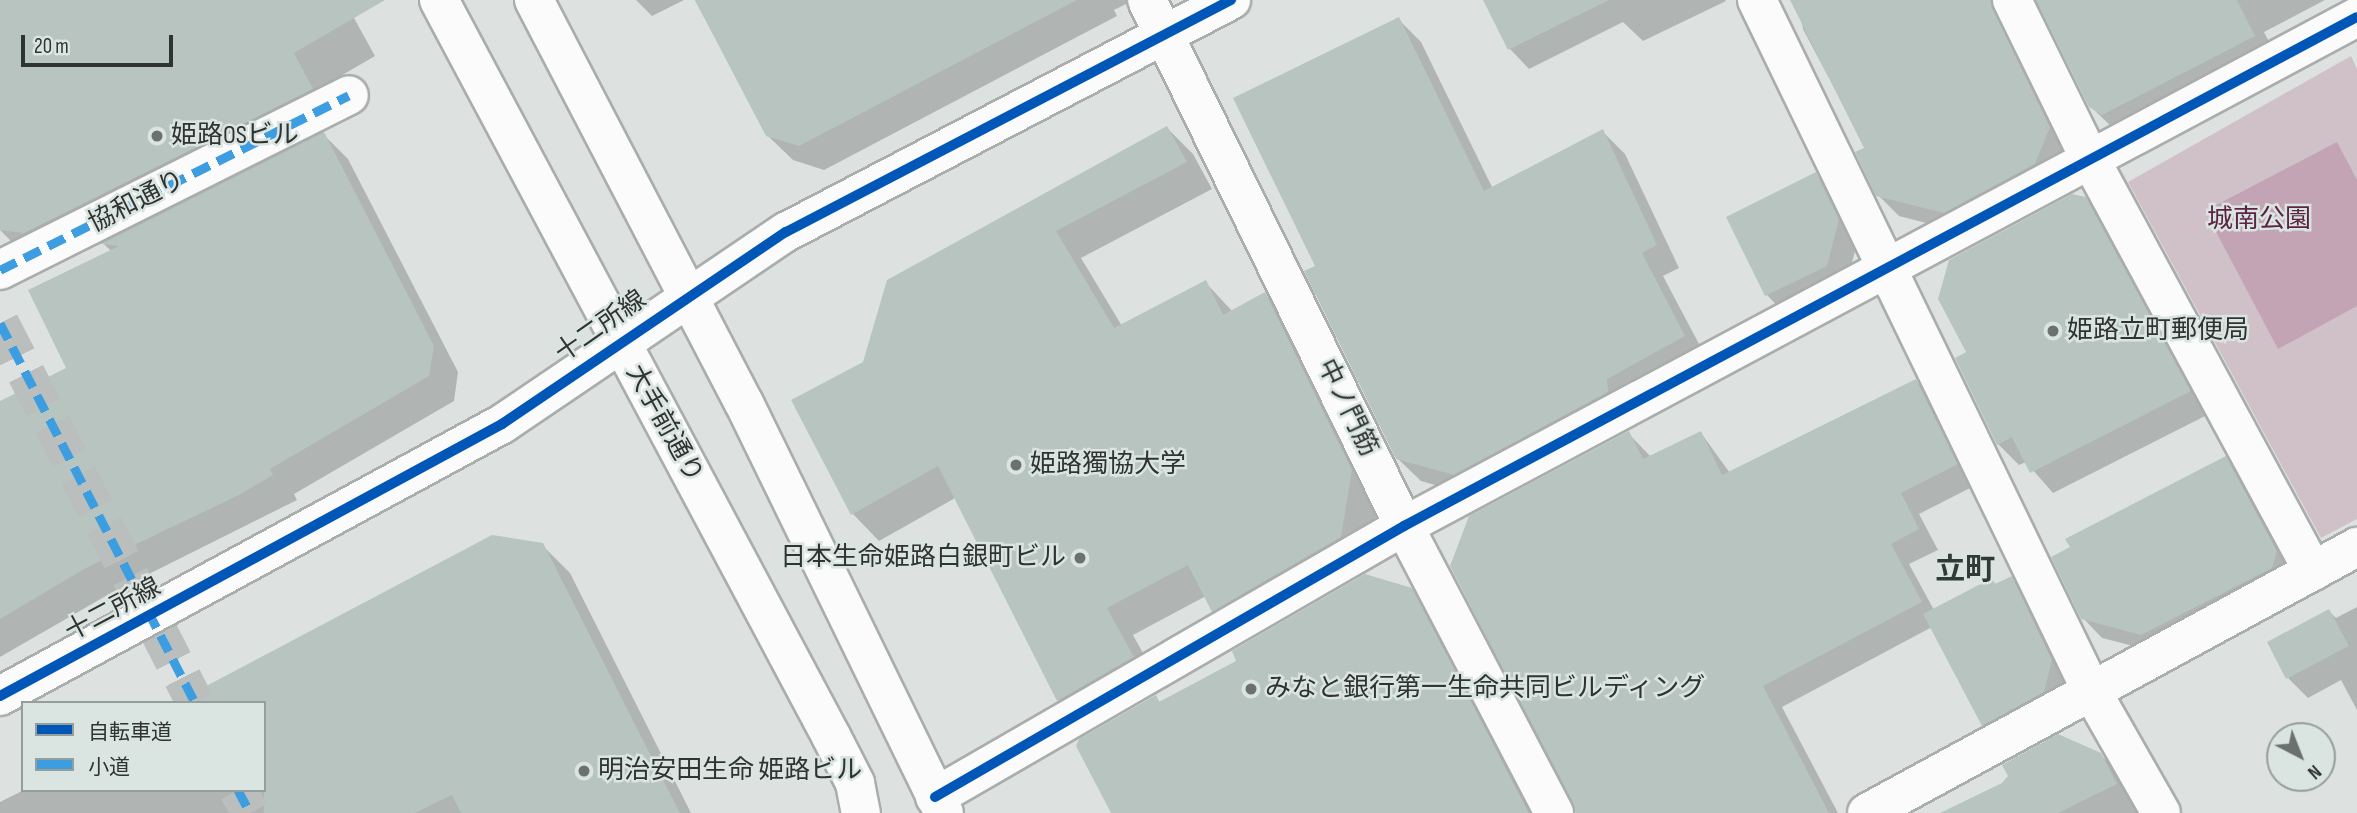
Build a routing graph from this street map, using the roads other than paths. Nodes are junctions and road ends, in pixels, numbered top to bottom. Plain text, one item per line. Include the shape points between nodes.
1 (439, 0) edge
2 (534, 0) edge
3 (1147, 0) edge
4 (1231, 0) edge
5 (1757, 0) edge
6 (2012, 0) edge
7 (2357, 18) edge
8 (1166, 35) junction
9 (349, 95) dead end
10 (2089, 157) junction
11 (1885, 268) junction
12 (0, 270) edge
13 (687, 294) junction
14 (619, 343) junction
15 (1404, 526) junction
16 (2357, 547) edge
17 (2313, 571) junction
18 (2092, 692) junction
19 (0, 696) edge
20 (940, 805) edge
21 (861, 813) edge
22 (1554, 813) edge
23 (1867, 813) edge
24 (2161, 813) edge

1 - 14 street, 大手前通り
2 - 13 street
3 - 8 street, 中ノ門筋
4 - 8 street, 十二所線
5 - 11 street
6 - 10 street
7 - 10 street
8 - 13 street, 十二所線 via 786,232
8 - 15 street, 中ノ門筋
9 - 12 street, 協和通り
10 - 11 street
10 - 17 street
11 - 15 street
11 - 18 street
13 - 14 street, 十二所線
13 - 20 street
14 - 19 street, 十二所線 via 502,424
14 - 21 street, 大手前通り via 837,747
15 - 20 street
15 - 22 street, 中ノ門筋
16 - 17 street
17 - 18 street
18 - 23 street
18 - 24 street

